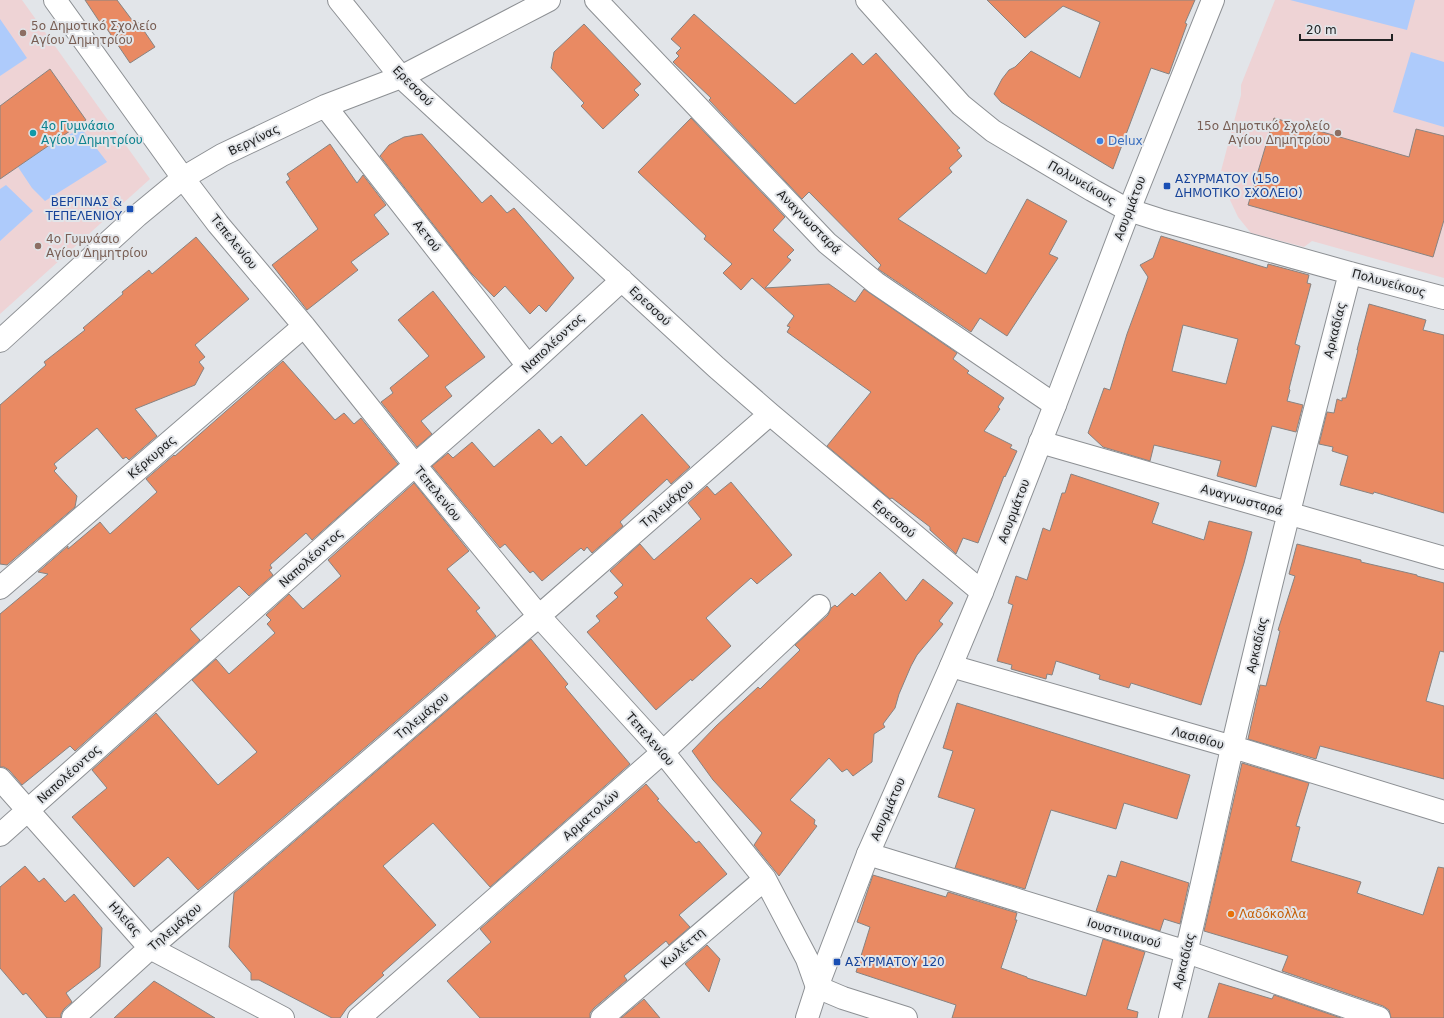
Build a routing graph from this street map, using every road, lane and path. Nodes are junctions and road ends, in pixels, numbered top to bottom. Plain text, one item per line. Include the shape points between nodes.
1 (55, 0) edge
2 (340, 0) edge
3 (549, 0) edge
4 (596, 0) edge
5 (867, 0) edge
6 (1213, 0) edge
7 (401, 77) junction
8 (325, 106) junction
9 (183, 178) junction
10 (1129, 210) junction
11 (1350, 273) junction
12 (622, 280) junction
13 (1444, 298) edge
14 (304, 326) junction
15 (0, 341) edge
16 (528, 366) junction
17 (1055, 405) junction
18 (770, 414) junction
19 (1040, 442) junction
20 (415, 466) junction
21 (1288, 513) junction
22 (1444, 558) edge
23 (0, 588) edge
24 (982, 592) junction
25 (820, 606) dead end
26 (539, 616) junction
27 (951, 666) junction
28 (1233, 747) junction
29 (663, 752) junction
30 (0, 779) edge
31 (28, 811) junction
32 (1444, 812) edge
33 (0, 835) edge
34 (868, 854) junction
35 (765, 879) junction
36 (150, 948) junction
37 (1187, 952) junction
38 (817, 987) junction
39 (74, 1018) edge
40 (282, 1018) edge
41 (359, 1018) edge
42 (602, 1018) edge
43 (807, 1018) edge
44 (906, 1018) edge
45 (1170, 1018) edge
46 (1380, 1018) edge

1 - 9 street, Τεπελενίου
2 - 7 street, Ερεσσού
3 - 7 street, Βεργίνας
4 - 17 street, Αναγνωσταρά via 827,243 876,283
5 - 10 street, Πολυνείκους via 961,105 993,131
6 - 10 street, Ασυρμάτου
7 - 8 street, Βεργίνας
7 - 12 street, Ερεσσού
8 - 9 street, Βεργίνας via 222,155
8 - 16 street, Αετού
9 - 14 street, Τεπελενίου via 218,224
9 - 15 street, Βεργίνας via 137,216
10 - 11 street, Πολυνείκους
10 - 17 street, Ασυρμάτου
11 - 13 street, Πολυνείκους
11 - 21 street, Αρκαδίας
12 - 16 street, Ναπολέοντος
12 - 18 street, Ερεσσού
14 - 20 street, Τεπελενίου
14 - 23 street, Κέρκυρας
16 - 20 street, Ναπολέοντος
17 - 19 street, Ασυρμάτου
18 - 24 street, Ερεσσού
18 - 26 street, Τηλεμάχου
19 - 21 street, Αναγνωσταρά
19 - 24 street, Ασυρμάτου
20 - 26 street, Τεπελενίου
20 - 31 street, Ναπολέοντος
21 - 22 street, Αναγνωσταρά
21 - 28 street, Αρκαδίας
24 - 27 street, Ασυρμάτου
25 - 29 street, Αρματολών
26 - 29 street, Τεπελενίου
26 - 36 street, Τηλεμάχου
27 - 28 street, Λασιθίου
27 - 34 street, Ασυρμάτου
28 - 32 street, Λασιθίου
28 - 37 street, Αρκαδίας
29 - 35 street, Τεπελενίου
29 - 41 street, Αρματολών
30 - 31 street, Ηλείας
31 - 33 street, Ναπολέοντος
31 - 36 street, Ηλείας
34 - 37 street, Ιουστινιανού
34 - 38 street, Ασυρμάτου
35 - 38 street, Τεπελενίου via 806,959
35 - 42 street, Κωλέττη
36 - 39 street, Τηλεμάχου
36 - 40 street, Ηλείας
37 - 45 street, Αρκαδίας
37 - 46 street, Ιουστινιανού
38 - 43 street, Ασυρμάτου
38 - 44 street

